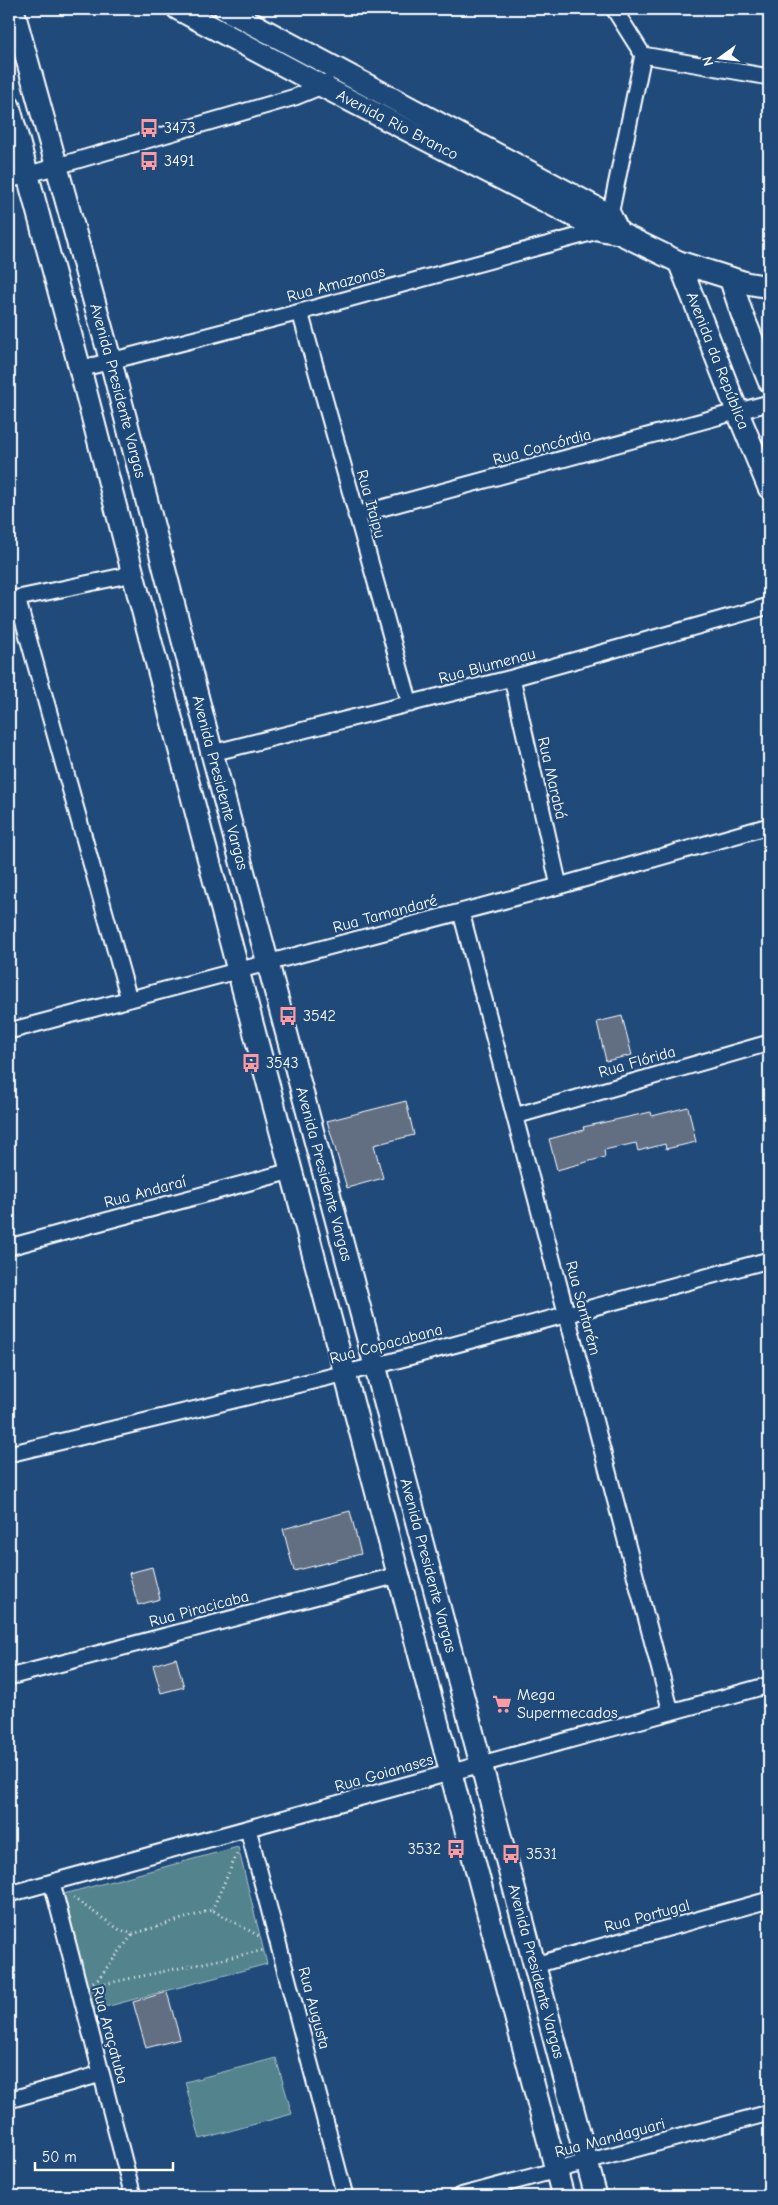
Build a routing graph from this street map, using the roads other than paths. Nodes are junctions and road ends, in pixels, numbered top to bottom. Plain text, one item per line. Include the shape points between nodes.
1 (13, 9) edge
2 (178, 9) edge
3 (225, 9) edge
4 (614, 9) edge
5 (643, 55) junction
6 (337, 70) junction
7 (769, 77) edge
8 (322, 86) junction
9 (9, 106) edge
10 (56, 167) junction
11 (18, 177) edge
12 (610, 226) junction
13 (679, 262) junction
14 (730, 278) junction
15 (769, 287) edge
16 (300, 312) junction
17 (111, 362) junction
18 (80, 369) junction
19 (769, 381) edge
20 (769, 403) edge
21 (738, 413) junction
22 (769, 488) edge
23 (356, 514) junction
24 (133, 574) junction
25 (13, 599) edge
26 (769, 606) edge
27 (512, 678) junction
28 (410, 704) junction
29 (212, 753) junction
30 (769, 826) edge
31 (559, 886) junction
32 (461, 912) junction
33 (268, 963) junction
34 (238, 971) junction
35 (129, 999) junction
36 (9, 1031) edge
37 (769, 1043) edge
38 (515, 1116) junction
39 (291, 1171) junction
40 (9, 1247) edge
41 (769, 1260) edge
42 (567, 1314) junction
43 (375, 1366) junction
44 (345, 1373) junction
45 (9, 1454) edge
46 (398, 1575) junction
47 (9, 1677) edge
48 (769, 1685) edge
49 (671, 1712) junction
50 (481, 1765) junction
51 (451, 1772) junction
52 (248, 1829) junction
53 (52, 1883) junction
54 (9, 1894) edge
55 (769, 1900) edge
56 (535, 1965) junction
57 (101, 2074) junction
58 (9, 2100) edge
59 (769, 2113) edge
60 (587, 2162) junction
61 (556, 2170) junction
62 (133, 2196) edge
63 (345, 2196) edge
64 (460, 2196) edge
65 (563, 2196) edge
66 (596, 2196) edge

1 - 10 street, Avenida Presidente Vargas
2 - 8 street, Avenida Rio Branco
3 - 6 street, Avenida Rio Branco
4 - 5 street
5 - 7 street
5 - 12 street
6 - 8 street
6 - 12 street, Avenida Rio Branco
8 - 10 street via 295,97
8 - 12 street, Avenida Rio Branco
9 - 11 street, Avenida Presidente Vargas
10 - 11 street
10 - 17 street, Avenida Presidente Vargas
11 - 18 street, Avenida Presidente Vargas
12 - 13 street, Avenida Rio Branco
12 - 16 street, Rua Amazonas
13 - 14 street, Avenida Rio Branco
13 - 21 street, Avenida da República
14 - 15 street, Avenida Rio Branco
14 - 19 street
16 - 17 street, Rua Amazonas
16 - 23 street, Rua Itaipu
17 - 18 street, Rua Amazonas
17 - 29 street, Avenida Presidente Vargas
18 - 24 street, Avenida Presidente Vargas
20 - 21 street, Rua Concórdia
21 - 22 street, Avenida da República
21 - 23 street, Rua Concórdia
23 - 28 street, Rua Itaipu
24 - 25 street
24 - 34 street, Avenida Presidente Vargas
25 - 35 street
26 - 27 street, Rua Blumenau
27 - 28 street, Rua Blumenau
27 - 31 street, Rua Marabá
28 - 29 street, Rua Blumenau
29 - 33 street, Avenida Presidente Vargas
30 - 31 street, Rua Tamandaré
31 - 32 street, Rua Tamandaré
32 - 33 street, Rua Tamandaré
32 - 38 street, Rua Santarém
33 - 34 street, Rua Tamandaré
33 - 43 street, Avenida Presidente Vargas
34 - 35 street, Rua Tamandaré
34 - 39 street, Avenida Presidente Vargas
35 - 36 street, Rua Tamandaré
37 - 38 street, Rua Flórida
38 - 42 street, Rua Santarém
39 - 40 street, Rua Andaraí
39 - 44 street, Avenida Presidente Vargas
41 - 42 street, Rua Copacabana
42 - 43 street, Rua Copacabana
42 - 49 street, Rua Santarém
43 - 44 street, Rua Copacabana
43 - 50 street, Avenida Presidente Vargas
44 - 45 street, Rua Copacabana
44 - 46 street, Avenida Presidente Vargas
46 - 47 street, Rua Piracicaba
46 - 51 street, Avenida Presidente Vargas
48 - 49 street, Rua Goianases
49 - 50 street, Rua Goianases
50 - 51 street, Rua Goianases
50 - 56 street, Avenida Presidente Vargas
51 - 52 street, Rua Goianases
51 - 61 street, Avenida Presidente Vargas
52 - 53 street, Rua Goianases
52 - 63 street, Rua Augusta
53 - 54 street, Rua Goianases
53 - 57 street, Rua Araçatuba
55 - 56 street, Rua Portugal
56 - 60 street, Avenida Presidente Vargas
57 - 58 street
57 - 62 street, Rua Araçatuba
59 - 60 street, Rua Mandaguari
60 - 61 street, Rua Mandaguari
60 - 66 street, Avenida Presidente Vargas
61 - 64 street, Rua Mandaguari
61 - 65 street, Avenida Presidente Vargas

